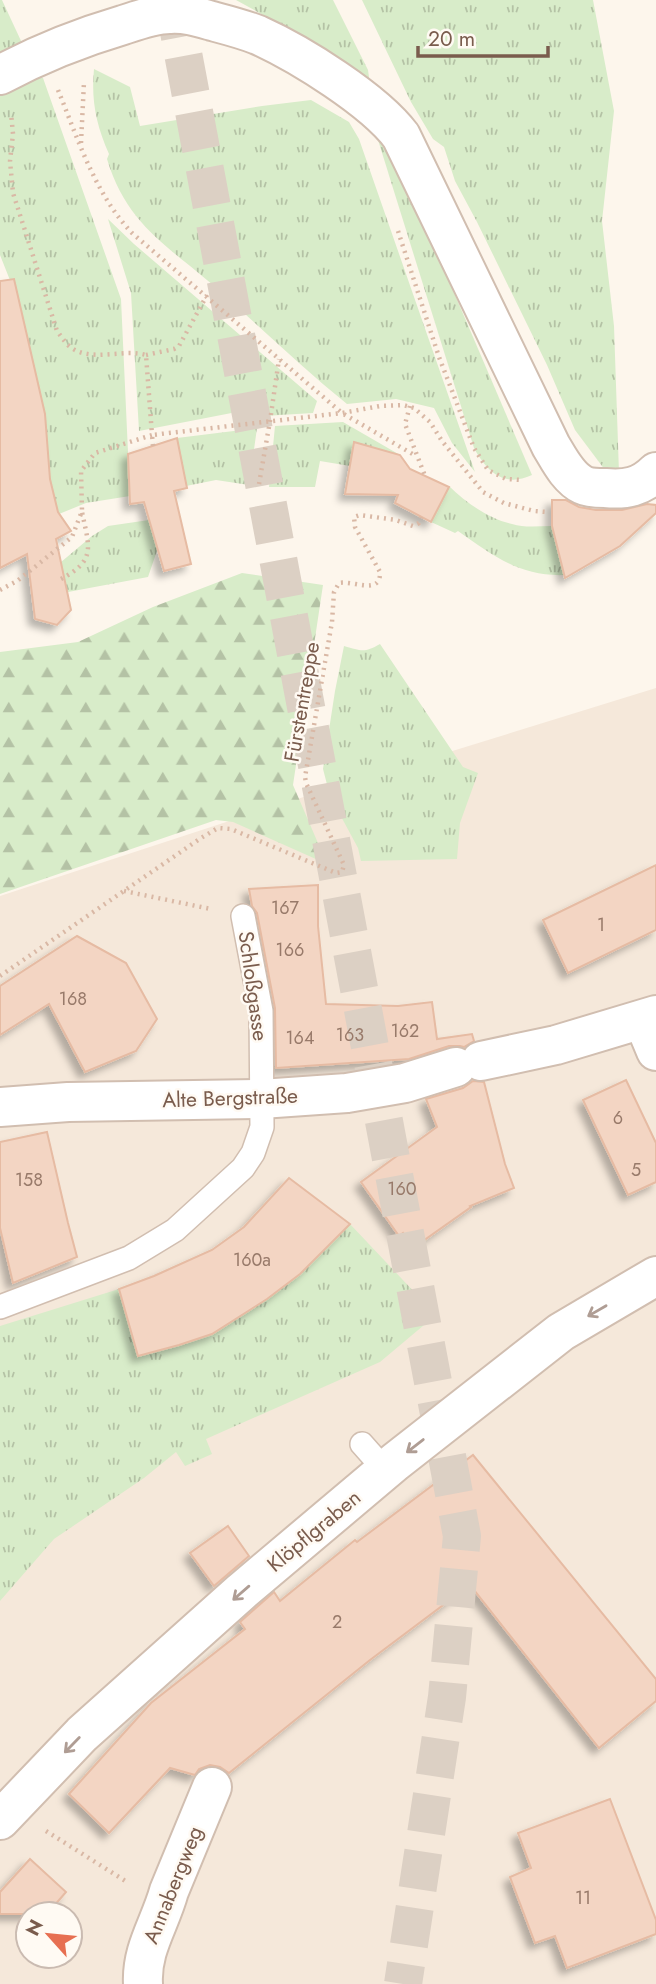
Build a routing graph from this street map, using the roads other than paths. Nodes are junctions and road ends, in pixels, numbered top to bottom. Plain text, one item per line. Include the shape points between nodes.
1 (23, 80) edge
2 (656, 472) edge
3 (243, 916) road end
4 (652, 1029) edge
5 (261, 1099) junction
6 (0, 1107) edge
7 (656, 1276) edge
8 (0, 1307) edge
9 (212, 1787) dead end
10 (5, 1814) edge
11 (143, 1984) edge

1 - 2 street via 79,38 167,14 183,13 259,36 301,58 388,120 401,136 551,446 572,477 583,485 619,489 642,484
3 - 5 lane, Schloßgasse via 261,1011
4 - 5 street, Alte Bergstraße via 555,1045 405,1083 347,1093
5 - 6 street, Alte Bergstraße
5 - 8 lane, Schloßgasse via 262,1127 253,1153 243,1168 175,1230 129,1258
7 -> 10 street, Klöpflgraben via 561,1332 373,1457 242,1591 82,1734
9 - 11 street, Annabergweg via 147,1947

